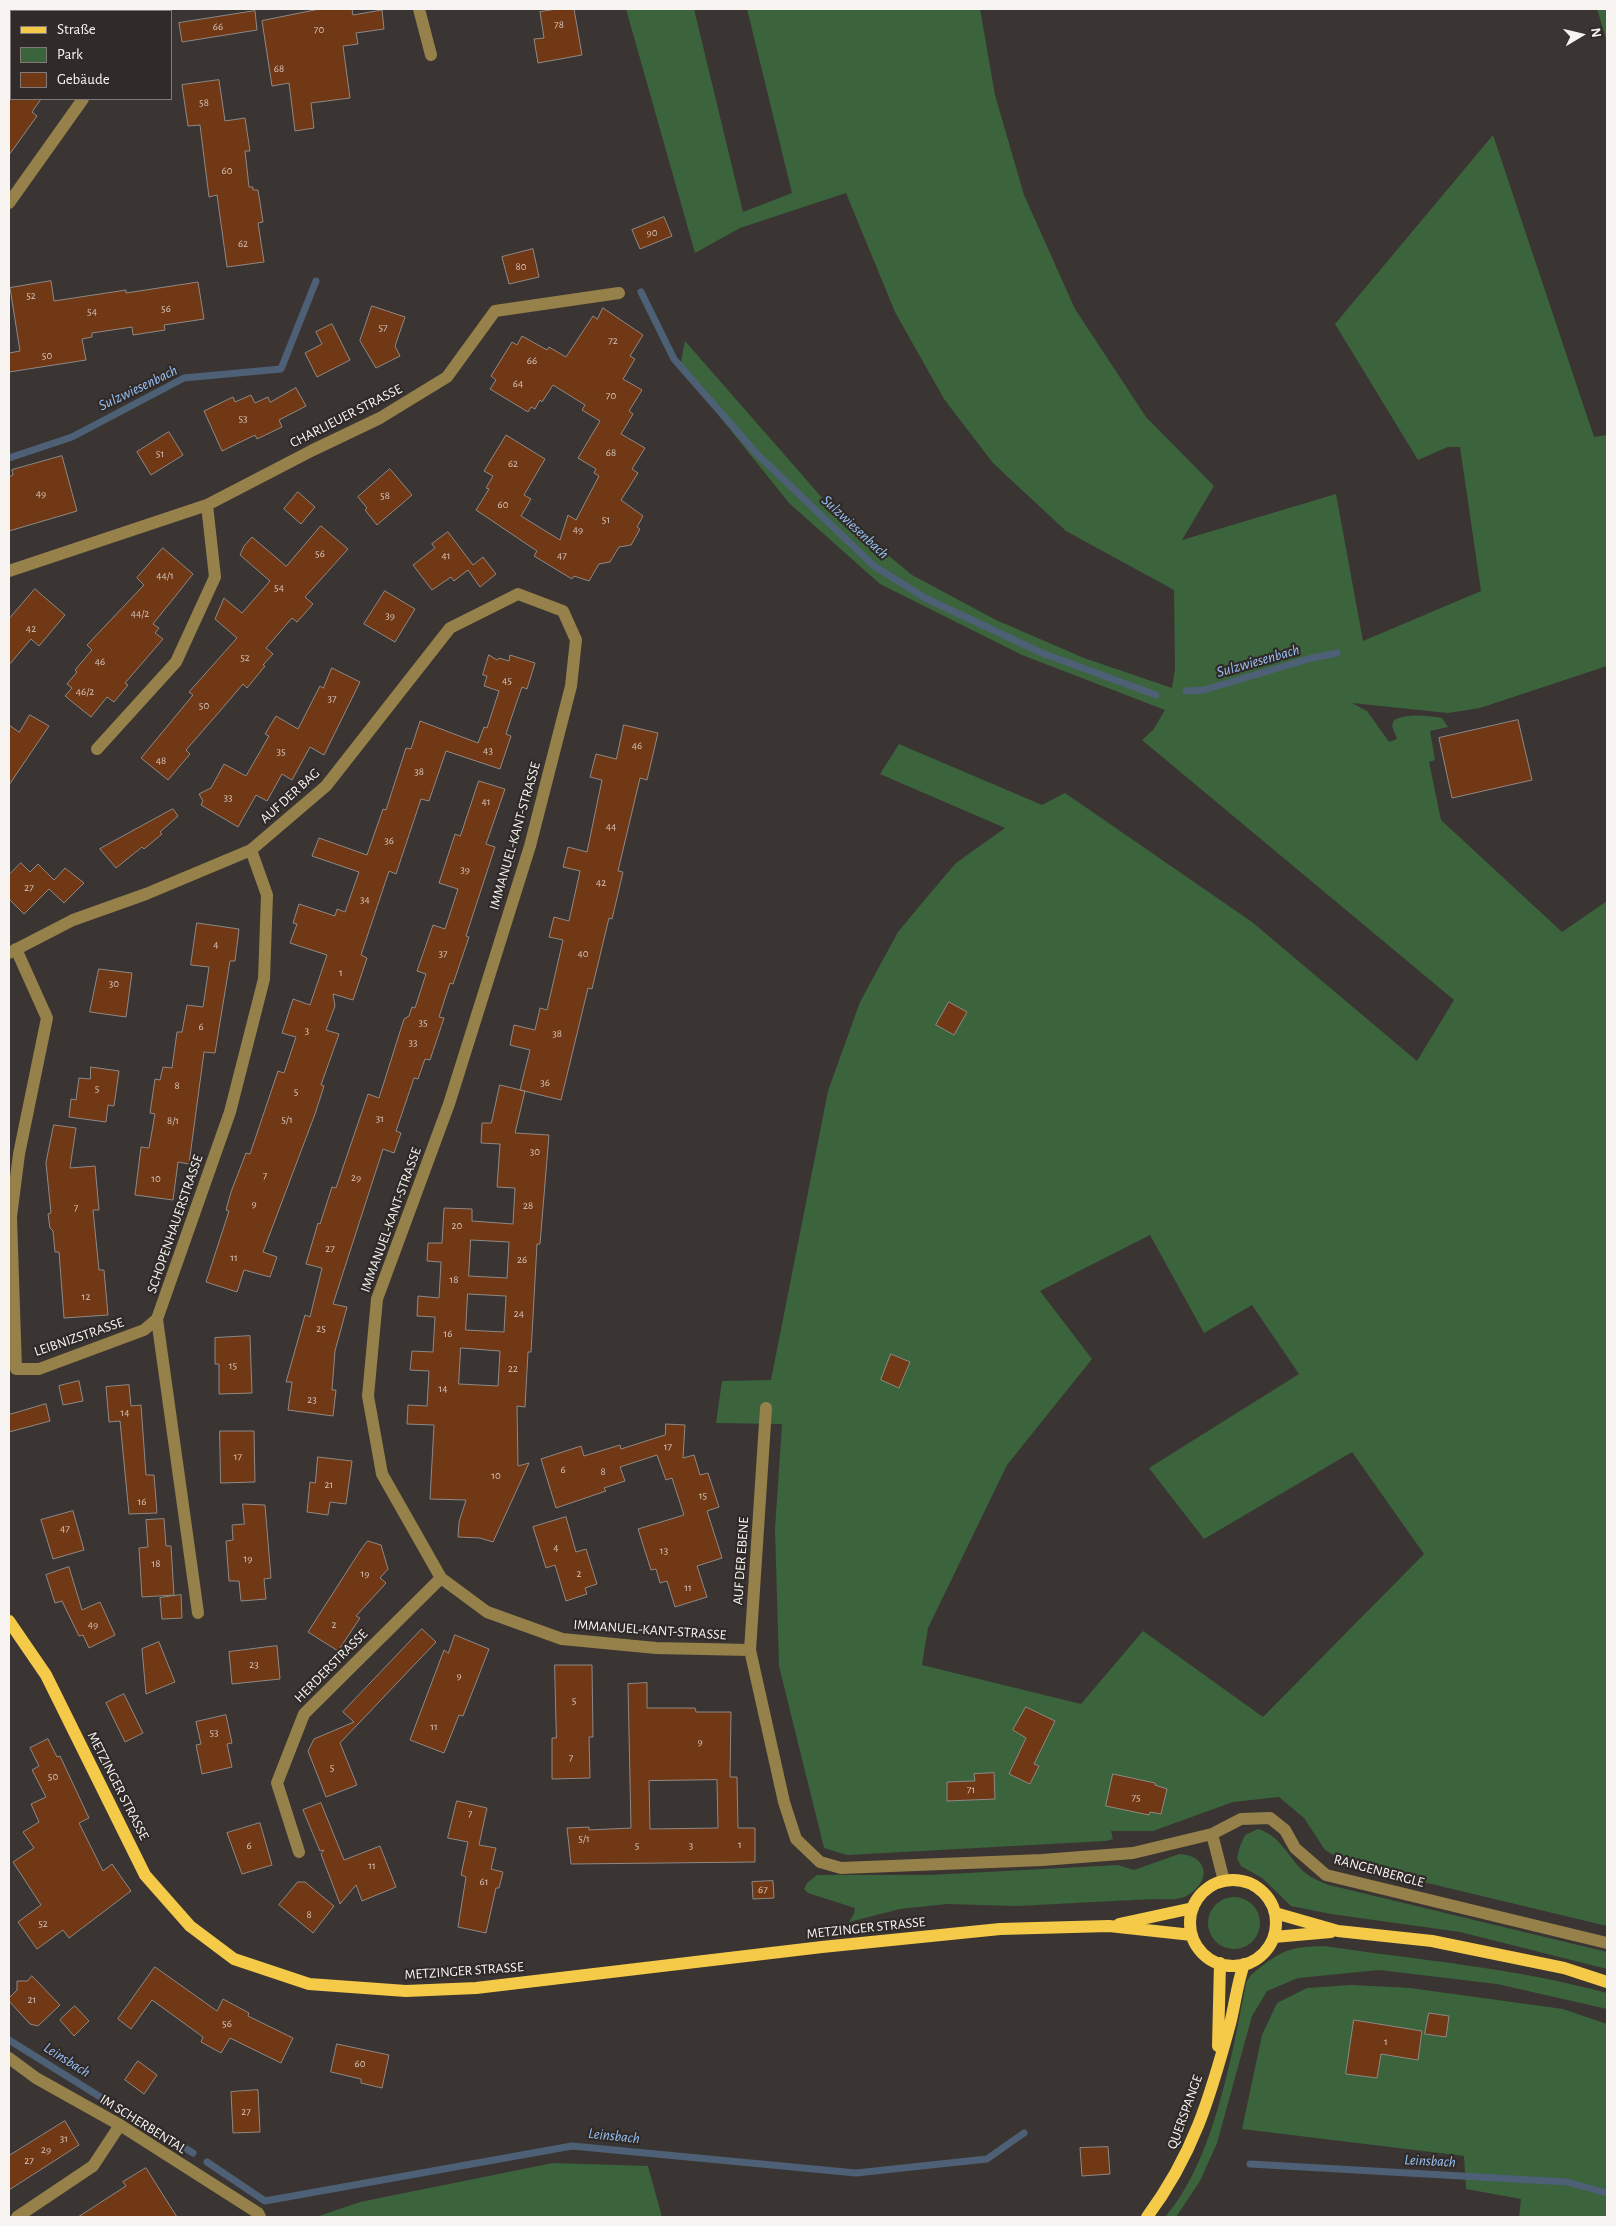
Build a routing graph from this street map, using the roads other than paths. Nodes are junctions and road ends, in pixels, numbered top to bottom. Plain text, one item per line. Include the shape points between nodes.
1 (419, 9) edge
2 (431, 54) dead end
3 (82, 100) edge
4 (9, 203) edge
5 (619, 293) dead end
6 (208, 505) junction
7 (9, 571) edge
8 (576, 640) joint
9 (97, 750) dead end
10 (251, 850) junction
11 (12, 951) edge
12 (157, 1319) junction
13 (766, 1408) dead end
14 (440, 1578) junction
15 (198, 1613) dead end
16 (9, 1621) edge
17 (750, 1650) junction
18 (1212, 1834) junction
19 (299, 1852) dead end
20 (1224, 1881) junction
21 (1193, 1908) junction
22 (1275, 1914) junction
23 (1109, 1926) junction
24 (1338, 1931) junction
25 (1192, 1935) junction
26 (1274, 1937) junction
27 (1607, 1943) edge
28 (1220, 1963) junction
29 (1244, 1964) junction
30 (1607, 1982) edge
31 (9, 2058) edge
32 (1217, 2066) junction
33 (120, 2125) junction
34 (18, 2217) edge
35 (260, 2217) edge
36 (1147, 2217) edge

1 - 2 street
3 - 4 street
5 - 6 street, CHARLIEUER STRASSE via 496,311 447,377 380,418
6 - 7 street, CHARLIEUER STRASSE
6 - 9 street via 216,577 176,662
8 - 10 street, AUF DER BAG via 563,611 518,594 450,628 326,786
8 - 14 street, IMMANUEL-KANT-STRASSE via 571,686 530,846 449,1104 377,1299 368,1396 382,1474
10 - 11 street, AUF DER BAG via 146,894 73,920
10 - 12 street, SCHOPENHAUERSTRASSE via 267,895 264,979 230,1112
11 - 12 street, LEIBNIZSTRASSE via 47,1018 19,1154 11,1217 16,1368 39,1370 144,1330
12 - 15 street, SCHOPENHAUERSTRASSE
13 - 17 street, AUF DER EBENE
14 - 17 street, IMMANUEL-KANT-STRASSE via 487,1612 562,1639 656,1648
14 - 19 street, HERDERSTRASSE via 304,1714 277,1782
16 - 23 main road, METZINGER STRASSE via 46,1675 146,1875 190,1926 234,1959 309,1984 406,1991 476,1988 959,1933
17 - 18 street, AUF DER EBENE via 784,1802 796,1840 820,1862 841,1868 1042,1860 1133,1853
18 - 20 street
18 - 27 street, RANGENBERGLE via 1241,1819 1270,1818 1285,1830 1295,1848 1326,1875
20 - 21 main road via 1206,1890
20 - 22 main road via 1238,1880 1256,1887 1270,1901
21 - 23 main road, METZINGER STRASSE
21 - 25 main road
22 - 24 main road
22 - 26 main road
23 - 25 main road, METZINGER STRASSE
24 - 26 main road
24 - 30 main road via 1432,1941 1564,1968
25 - 28 main road via 1203,1952
26 - 29 main road via 1262,1954
28 - 29 main road
28 - 32 main road
29 - 32 main road
31 - 33 street, IM SCHERBENTAL via 36,2078
32 - 36 main road, QUERSPANGE via 1195,2138 1181,2166
33 - 34 street via 93,2166
33 - 35 street, IM SCHERBENTAL

